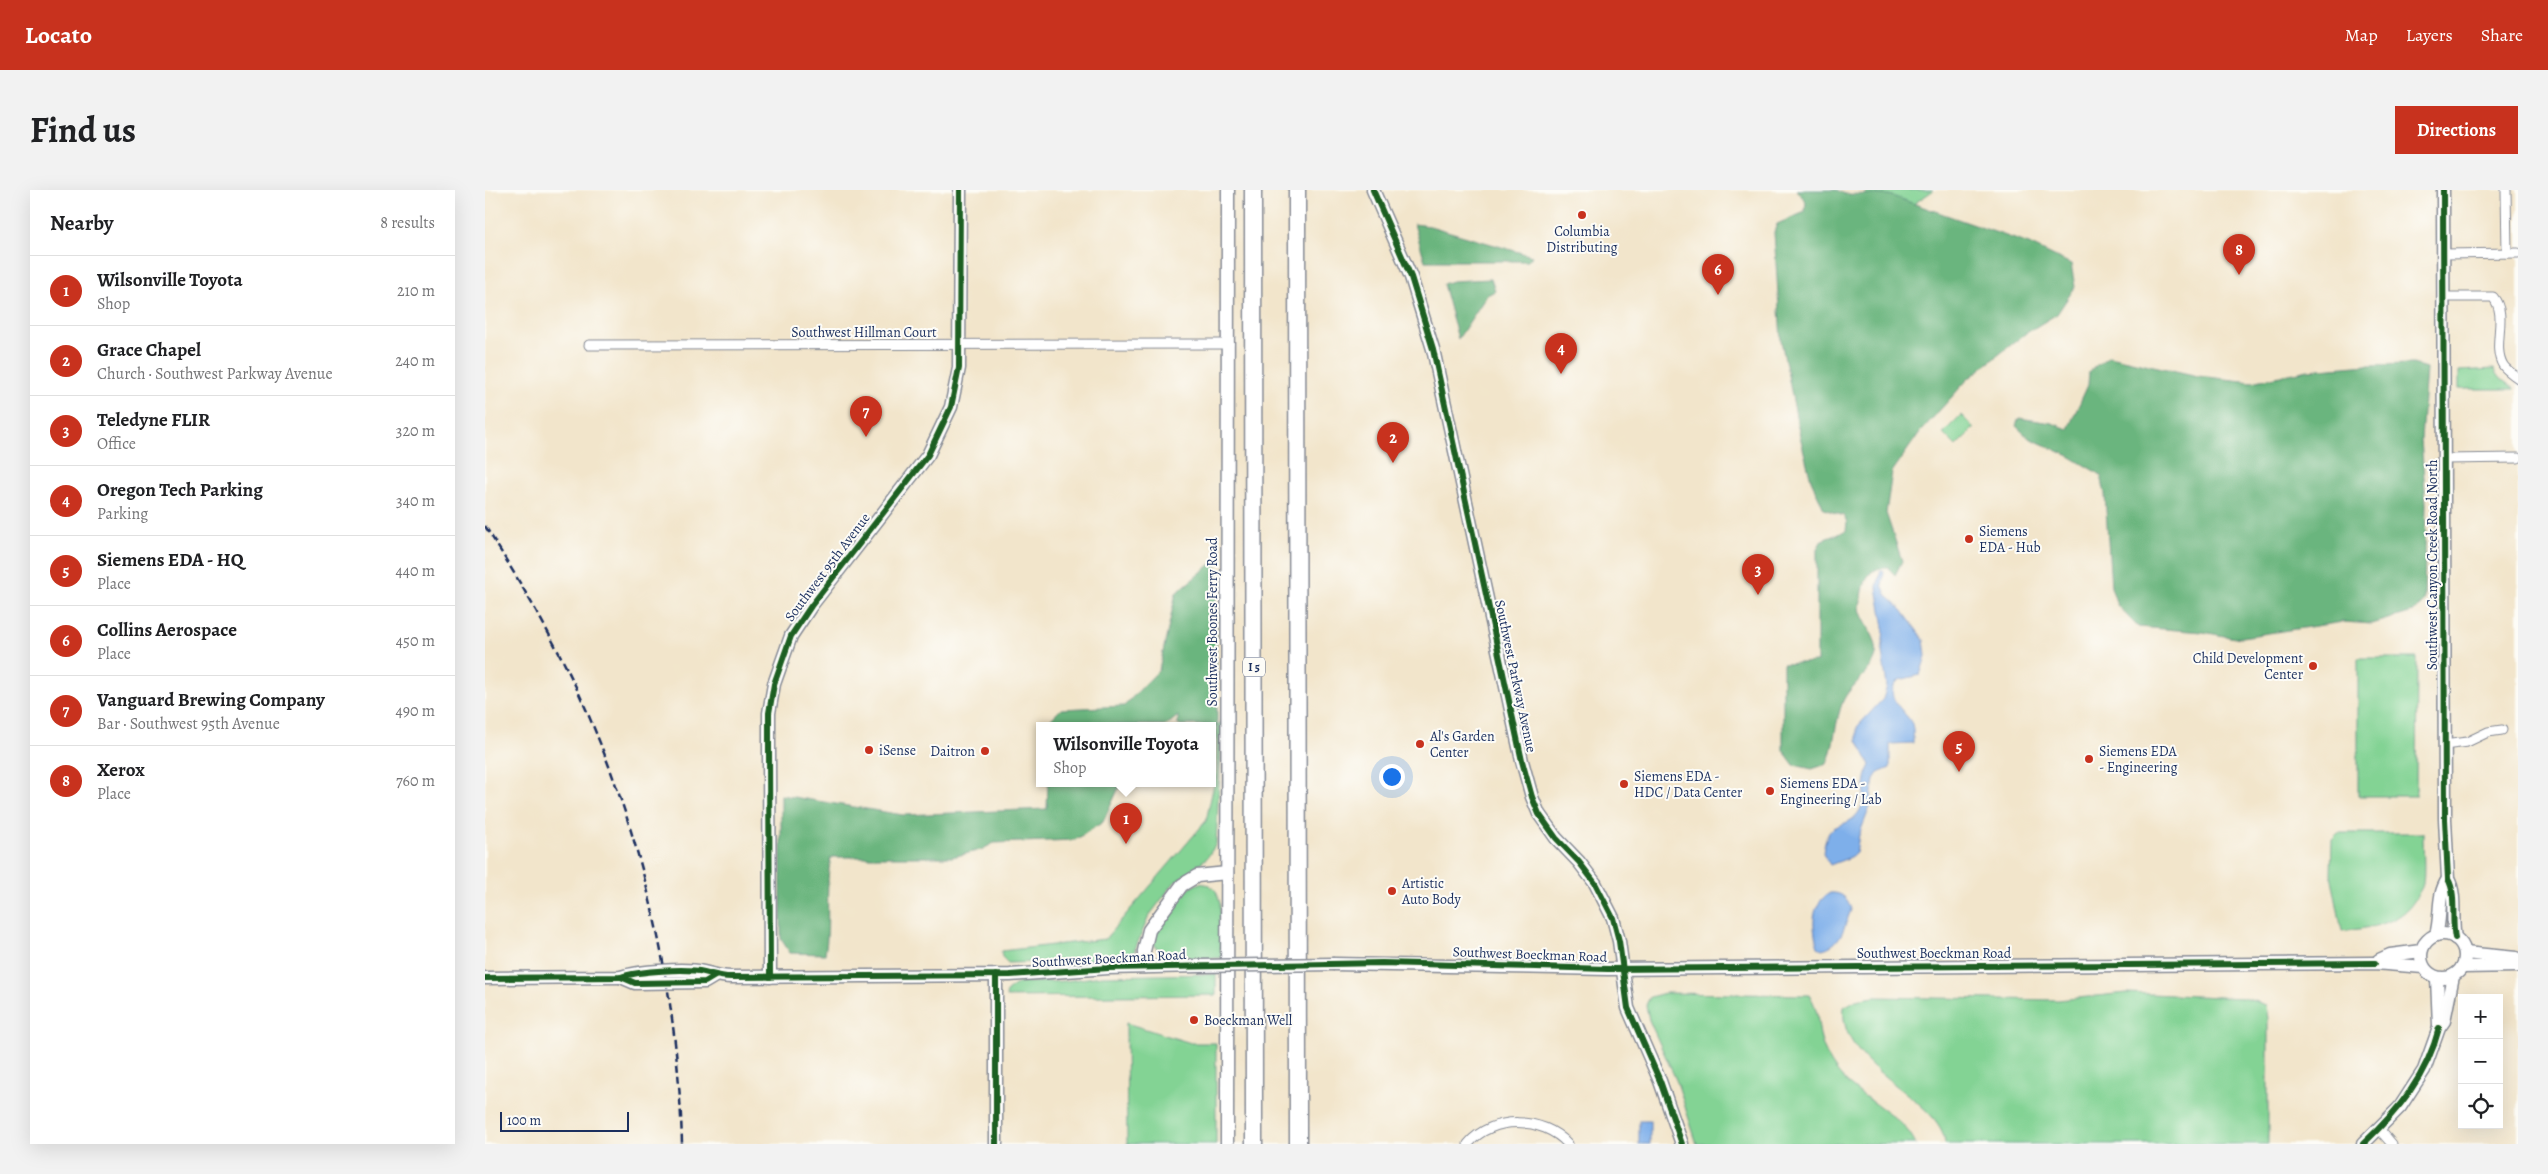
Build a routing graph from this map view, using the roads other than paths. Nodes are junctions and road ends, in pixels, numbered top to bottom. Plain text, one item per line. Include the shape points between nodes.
1 (960, 190) edge
2 (1229, 190) edge
3 (1253, 190) edge
4 (1297, 190) edge
5 (1373, 190) edge
6 (2443, 190) edge
7 (2507, 190) edge
8 (2507, 253) junction
9 (2518, 253) edge
10 (2443, 254) junction
11 (2444, 297) junction
12 (1229, 344) junction
13 (589, 345) dead end
14 (960, 345) junction
15 (2518, 378) edge
16 (2518, 458) edge
17 (2444, 459) junction
18 (2502, 730) dead end
19 (2444, 745) junction
20 (1227, 873) junction
21 (2448, 878) junction
22 (2436, 935) junction
23 (2455, 938) junction
24 (2421, 952) junction
25 (2465, 953) junction
26 (2518, 958) edge
27 (2375, 962) junction
28 (2518, 966) edge
29 (1143, 967) junction
30 (2423, 967) junction
31 (1622, 969) junction
32 (2457, 972) junction
33 (995, 975) junction
34 (770, 976) junction
35 (485, 978) edge
36 (2437, 978) junction
37 (2439, 1028) junction
38 (2379, 1129) junction
39 (996, 1144) edge
40 (1227, 1144) edge
41 (1254, 1144) edge
42 (1298, 1144) edge
43 (1468, 1144) edge
44 (1568, 1144) edge
45 (1682, 1144) edge
46 (2363, 1144) edge
47 (2392, 1144) edge

1 - 14 main road, Southwest 95th Avenue
2 - 12 main road, Southwest Boones Ferry Road
3 - 41 highway, I 5
4 - 42 highway
5 - 31 main road, Southwest Parkway Avenue via 1411,277 1433,349 1532,797 1548,827 1579,862 1605,901 1616,928
6 - 10 main road, Southwest Canyon Creek Road North
7 - 8 street
8 - 9 street
8 - 10 street
10 - 11 main road, Southwest Canyon Creek Road North
11 - 15 street via 2493,297 2499,311 2501,359 2504,367
11 - 17 main road, Southwest Canyon Creek Road North
12 - 14 street, Southwest Hillman Court
12 - 20 main road, Southwest Boones Ferry Road
13 - 14 street, Southwest Hillman Court
14 - 34 main road, Southwest 95th Avenue via 953,398 933,448 803,617 779,664 769,721
16 - 17 street
17 - 19 main road, Southwest Canyon Creek Road North
18 - 19 street via 2488,732 2467,742
19 - 21 main road, Southwest Canyon Creek Road North
20 - 29 main road via 1197,876 1182,885 1149,930
20 - 40 main road, Southwest Boones Ferry Road
21 - 22 main road, Southwest Canyon Creek Road North via 2440,890
21 - 23 main road, Southwest Canyon Creek Road North via 2452,886
22 - 23 main road
22 - 24 main road via 2429,939
23 - 25 main road
24 - 27 main road, Southwest Boeckman Road via 2390,956
24 - 30 main road
25 - 26 main road
25 - 32 main road
27 - 30 main road, Southwest Boeckman Road
27 - 31 main road, Southwest Boeckman Road
28 - 32 main road
29 - 31 main road, Southwest Boeckman Road, bridge via 1334,964
29 - 33 main road, Southwest Boeckman Road
30 - 36 main road
31 - 45 main road, Southwest Parkway Avenue via 1630,1012 1660,1081
32 - 36 main road
32 - 37 main road via 2444,1021
33 - 34 main road, Southwest Boeckman Road
33 - 39 main road
34 - 35 main road, Southwest Boeckman Road via 715,976 705,982 686,983 635,983 621,977
36 - 37 main road
37 - 38 main road via 2435,1045 2413,1089
38 - 46 main road
38 - 47 street
43 - 44 street via 1495,1126 1521,1123 1549,1130

